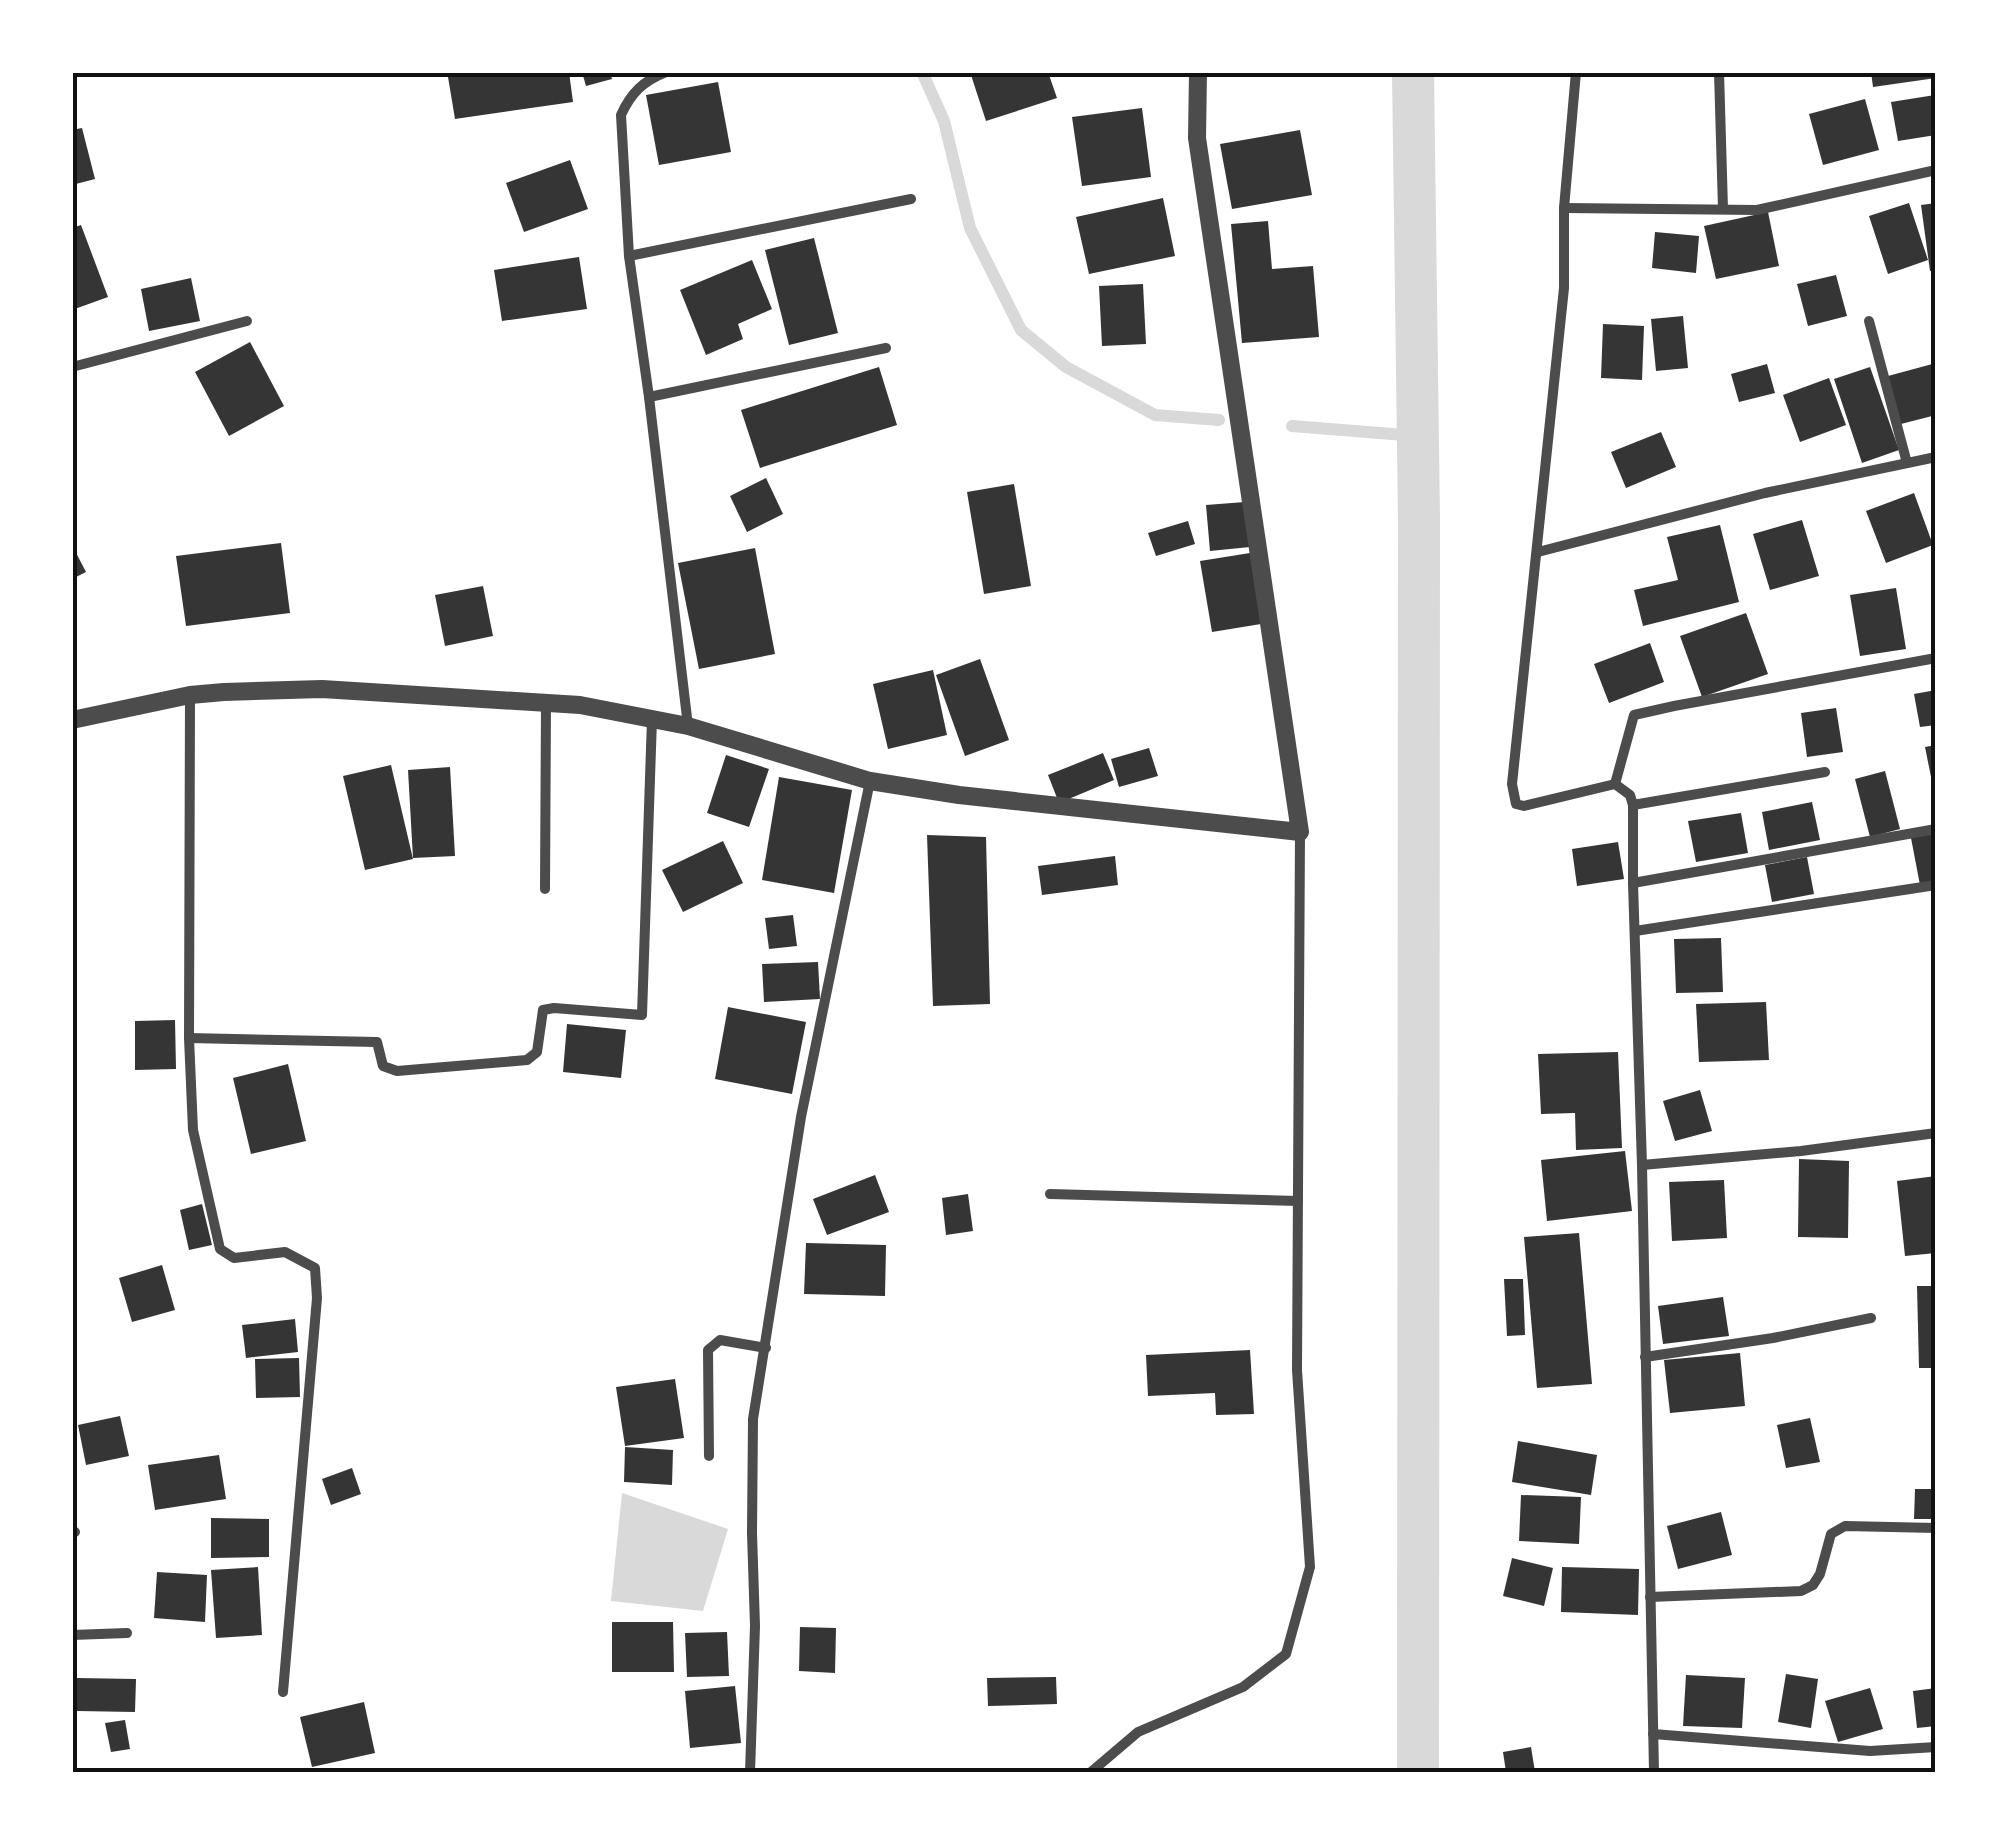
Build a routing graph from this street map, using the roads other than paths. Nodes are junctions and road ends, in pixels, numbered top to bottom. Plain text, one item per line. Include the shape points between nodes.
1 (666, 72) edge
2 (1198, 72) edge
3 (1576, 72) edge
4 (1719, 72) edge
5 (1936, 170) edge
6 (911, 199) dead end
7 (1564, 208) junction
8 (1723, 210) junction
9 (628, 256) junction
10 (247, 321) dead end
11 (1869, 321) dead end
12 (886, 348) dead end
13 (72, 367) edge
14 (649, 397) junction
15 (1936, 457) edge
16 (1908, 463) junction
17 (1538, 552) junction
18 (1936, 658) edge
19 (190, 695) junction
20 (546, 703) junction
21 (652, 719) junction
22 (72, 720) edge
23 (688, 726) junction
24 (1825, 772) dead end
25 (870, 781) junction
26 (1616, 784) junction
27 (1633, 804) junction
28 (1936, 829) edge
29 (1300, 832) junction
30 (1633, 883) junction
31 (1936, 886) edge
32 (544, 889) dead end
33 (1635, 931) junction
34 (189, 1038) junction
35 (1936, 1133) edge
36 (1642, 1165) junction
37 (1050, 1194) dead end
38 (1298, 1201) junction
39 (1871, 1318) dead end
40 (766, 1348) junction
41 (1645, 1357) junction
42 (709, 1456) dead end
43 (1936, 1528) edge
44 (1650, 1597) junction
45 (126, 1634) dead end
46 (72, 1635) edge
47 (283, 1692) dead end
48 (1654, 1734) junction
49 (1936, 1748) edge
50 (750, 1772) edge
51 (1091, 1772) edge
52 (1654, 1772) edge

1 - 9 street via 640,85 621,115
2 - 29 street via 1198,138
3 - 7 street
4 - 8 street
5 - 8 street via 1757,210
6 - 9 street
7 - 8 street
7 - 17 street via 1564,288
9 - 14 street
10 - 13 street
11 - 16 street
12 - 14 street
14 - 23 street
15 - 16 street
16 - 17 street
17 - 26 street via 1512,784 1516,804
18 - 26 street via 1634,715
19 - 20 street via 322,689
19 - 22 street
19 - 34 street
20 - 21 street
20 - 32 street
21 - 23 street
21 - 34 street via 642,1015 543,1010 537,1052 527,1060 397,1071 384,1066 377,1042
23 - 25 street
24 - 27 street
25 - 29 street
25 - 40 street via 801,1117
26 - 27 street
27 - 30 street
28 - 30 street
29 - 38 street
30 - 33 street
31 - 33 street
33 - 36 street
34 - 47 street via 193,1130 220,1249 234,1258 285,1252 315,1268
35 - 36 street
36 - 41 street
37 - 38 street
38 - 51 street via 1298,1370 1310,1566 1286,1654 1243,1686 1138,1732
39 - 41 street
40 - 42 street via 720,1340 708,1350
40 - 50 street via 753,1419
41 - 44 street
43 - 44 street via 1845,1526 1832,1534 1820,1574 1801,1591
44 - 48 street
45 - 46 street
48 - 49 street via 1870,1751
48 - 52 street

